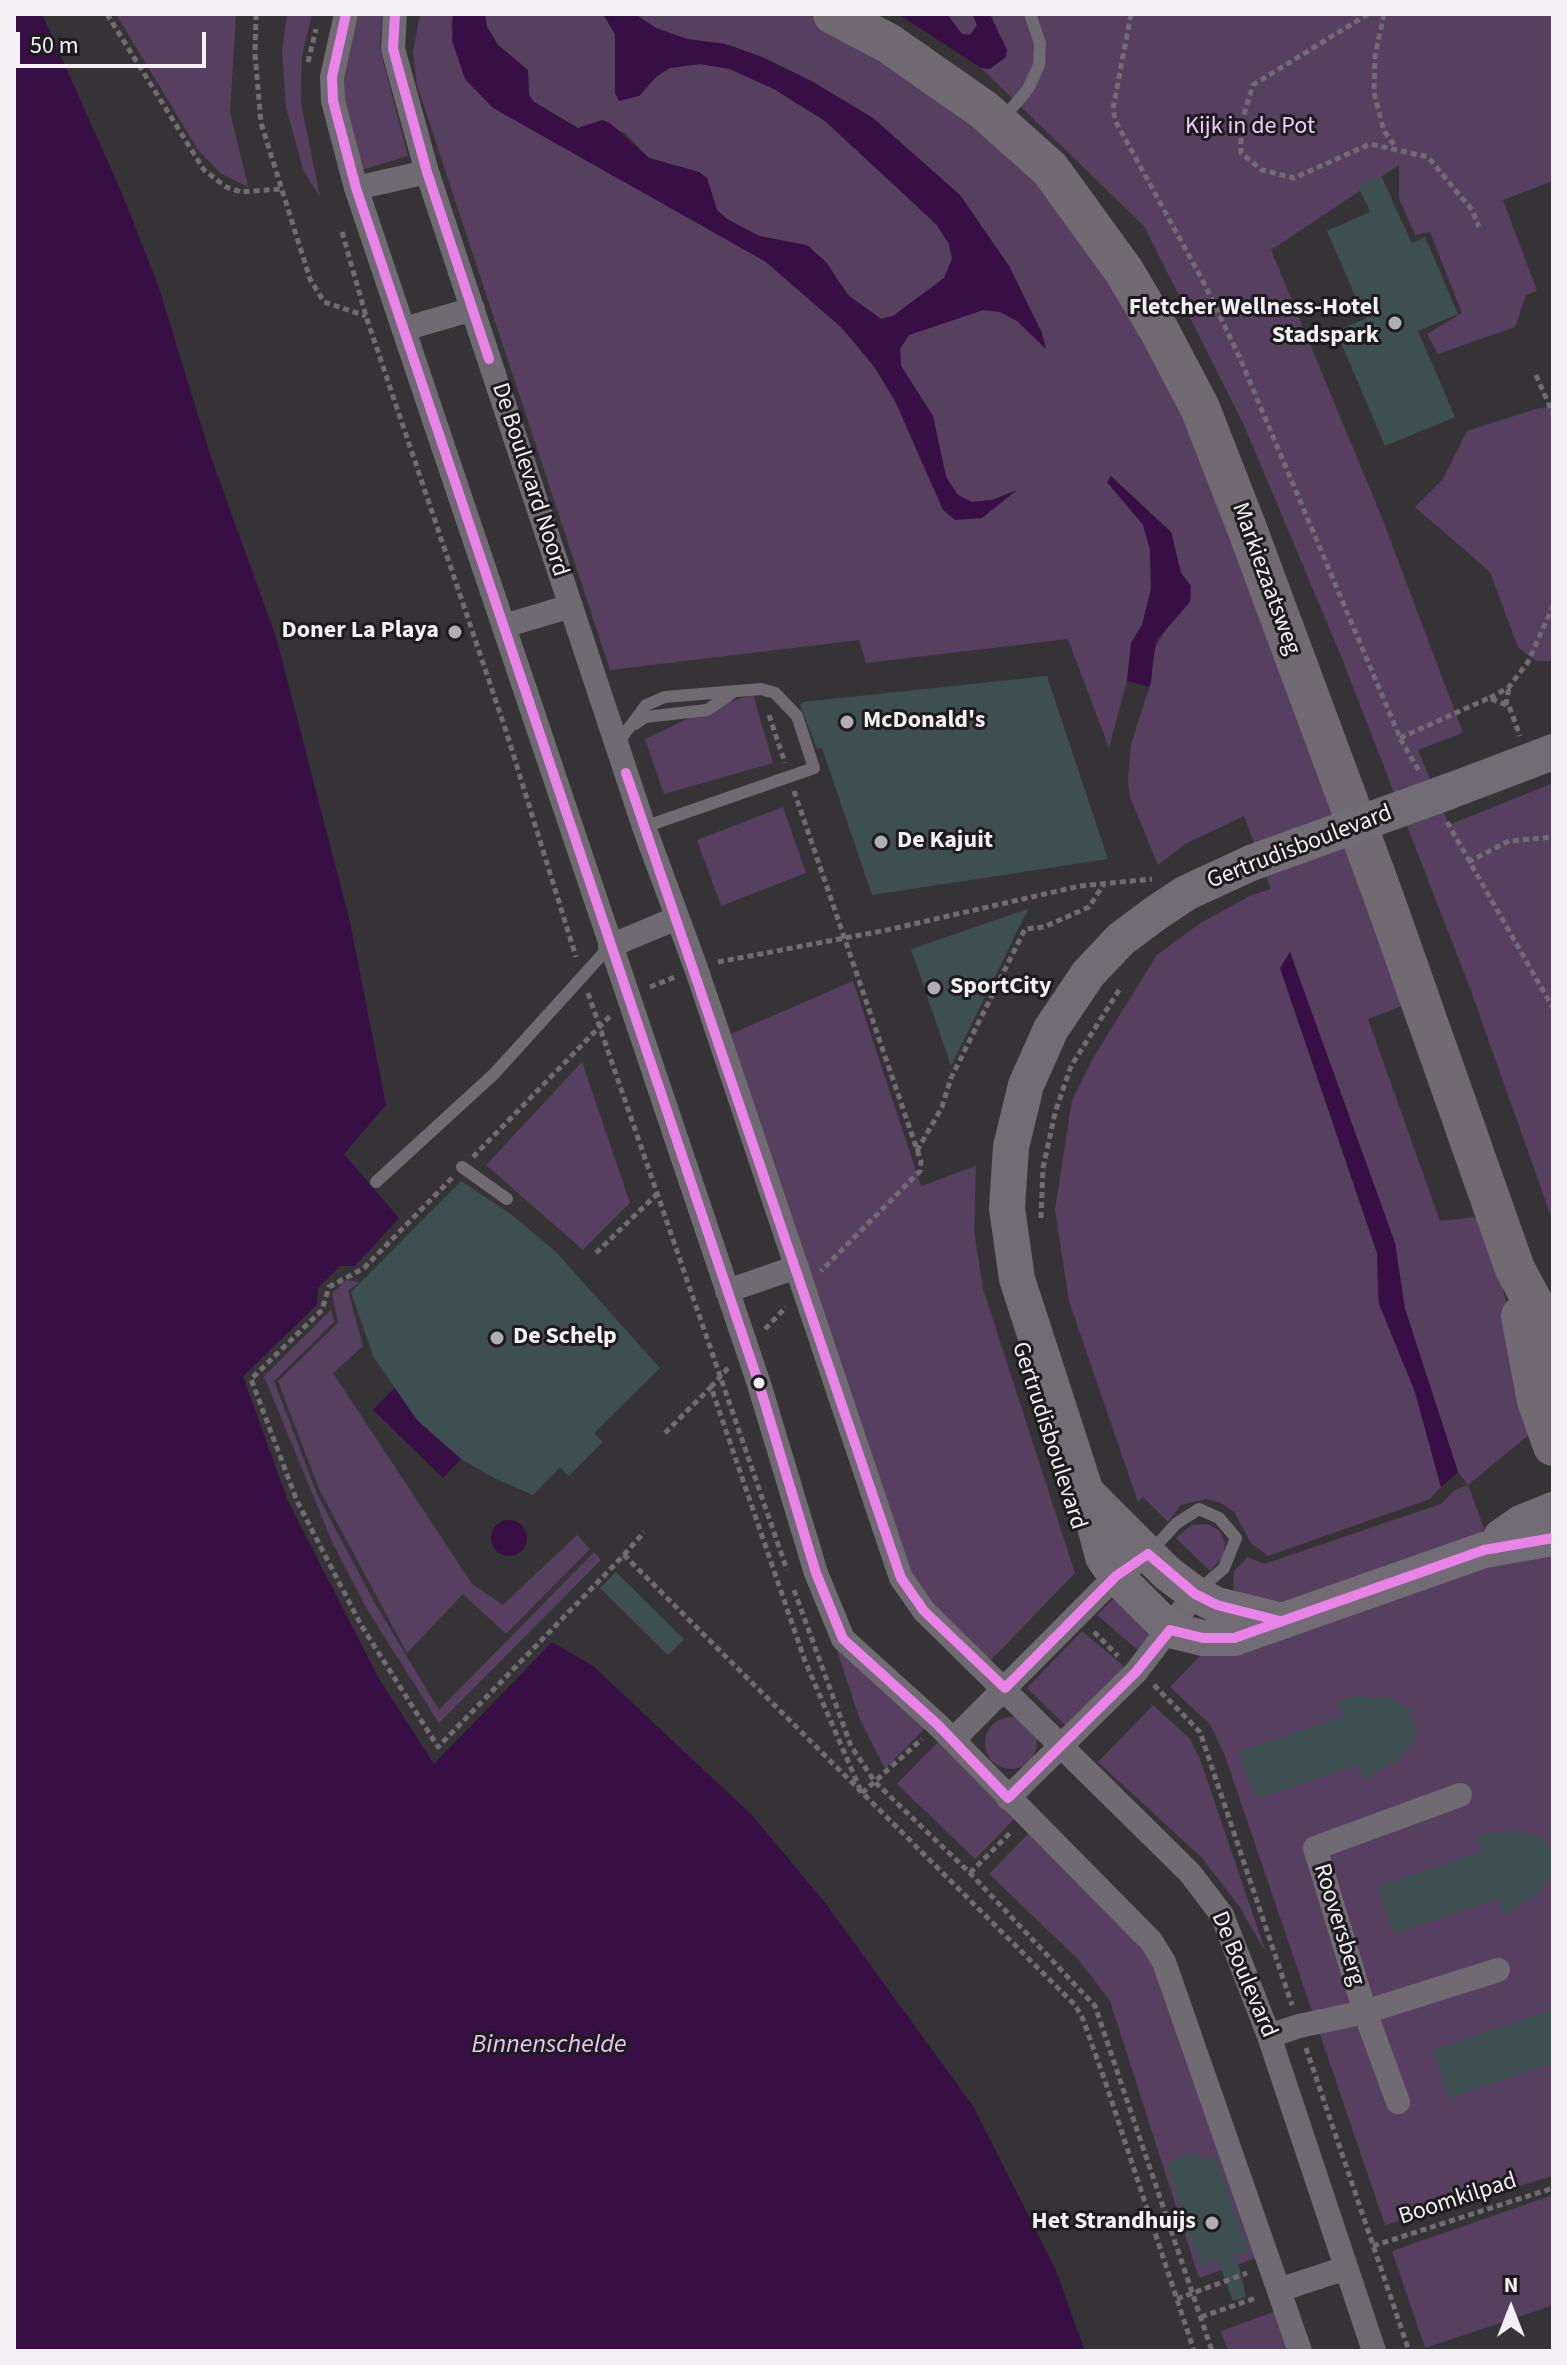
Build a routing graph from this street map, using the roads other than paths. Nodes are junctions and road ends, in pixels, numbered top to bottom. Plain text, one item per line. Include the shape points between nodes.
1 (346, 14) edge
2 (395, 14) edge
3 (833, 14) edge
4 (1030, 14) edge
5 (999, 123) junction
6 (427, 172) junction
7 (356, 188) junction
8 (473, 309) junction
9 (404, 329) junction
10 (571, 606) junction
11 (504, 626) junction
12 (625, 735) junction
13 (1553, 752) edge
14 (644, 827) junction
15 (677, 918) junction
16 (610, 946) junction
17 (462, 1167) road end
18 (376, 1182) dead end
19 (507, 1199) dead end
20 (797, 1267) junction
21 (1515, 1269) junction
22 (727, 1291) junction
23 (1553, 1352) edge
24 (1553, 1446) edge
25 (1086, 1492) junction
26 (1553, 1510) edge
27 (1553, 1538) edge
28 (1484, 1550) junction
29 (1148, 1554) junction
30 (1116, 1576) junction
31 (1195, 1594) junction
32 (1282, 1621) junction
33 (1170, 1630) junction
34 (997, 1681) junction
35 (946, 1732) junction
36 (1062, 1748) junction
37 (1460, 1795) dead end
38 (1008, 1798) junction
39 (1498, 1970) dead end
40 (1365, 2012) junction
41 (1269, 2036) junction
42 (1398, 2102) dead end
43 (1346, 2268) junction
44 (1279, 2290) junction
45 (1300, 2351) edge
46 (1374, 2351) edge

1 - 7 street via 332,77 333,101
2 - 6 street, De Boulevard Noord via 393,49
3 - 5 main road, Markiezaatsweg via 888,43
4 - 5 lane via 1040,43 1039,65 1028,89
5 - 21 main road, Markiezaatsweg via 1050,169 1124,271 1200,408 1382,892
6 - 7 street
6 - 8 street, De Boulevard Noord
7 - 9 street
8 - 9 street
8 - 10 street, De Boulevard Noord
9 - 11 street
10 - 11 street, De Boulevard Noord
10 - 12 street, De Boulevard Noord
11 - 16 street
12 - 14 street, De Boulevard Noord
12 - 14 lane via 646,705 665,697 761,689 775,693 797,716 814,768
13 - 25 street, Gertrudisboulevard, bridge via 1251,863 1186,893 1121,939 1088,974 1051,1029 1026,1085 1011,1147 1007,1208 1017,1279
14 - 15 street, De Boulevard Noord
15 - 16 street
15 - 20 street, De Boulevard Noord
16 - 18 lane via 494,1074
16 - 22 street
17 - 19 lane
20 - 22 street
20 - 34 street, De Boulevard Noord via 901,1578 924,1611
21 - 23 main road, Markiezaatsweg
21 - 24 main road, Markiezaatsweg via 1537,1401
22 - 35 street via 816,1573 843,1639
25 - 29 street, Gertrudisboulevard
25 - 30 street, Gertrudisboulevard via 1103,1557
26 - 28 street via 1521,1523
27 - 28 street
28 - 32 street
29 - 30 street
29 - 31 street, Gertrudisboulevard
29 - 31 lane via 1177,1523 1199,1509 1219,1518 1236,1538 1224,1568
30 - 33 street, Gertrudisboulevard
30 - 34 street
31 - 32 street, Gertrudisboulevard
31 - 33 street
32 - 33 street via 1234,1638
33 - 36 street
34 - 35 street
34 - 36 street, De Boulevard
35 - 38 street
36 - 38 street
36 - 41 street, De Boulevard via 1190,1873 1222,1915
37 - 40 street, Rooversberg via 1315,1848
38 - 44 street via 1151,1941 1164,1962
39 - 40 street, Rooversberg
40 - 41 street, Rooversberg
40 - 42 street, Rooversberg
41 - 43 street, De Boulevard
43 - 44 street
43 - 46 street, De Boulevard
44 - 45 street

